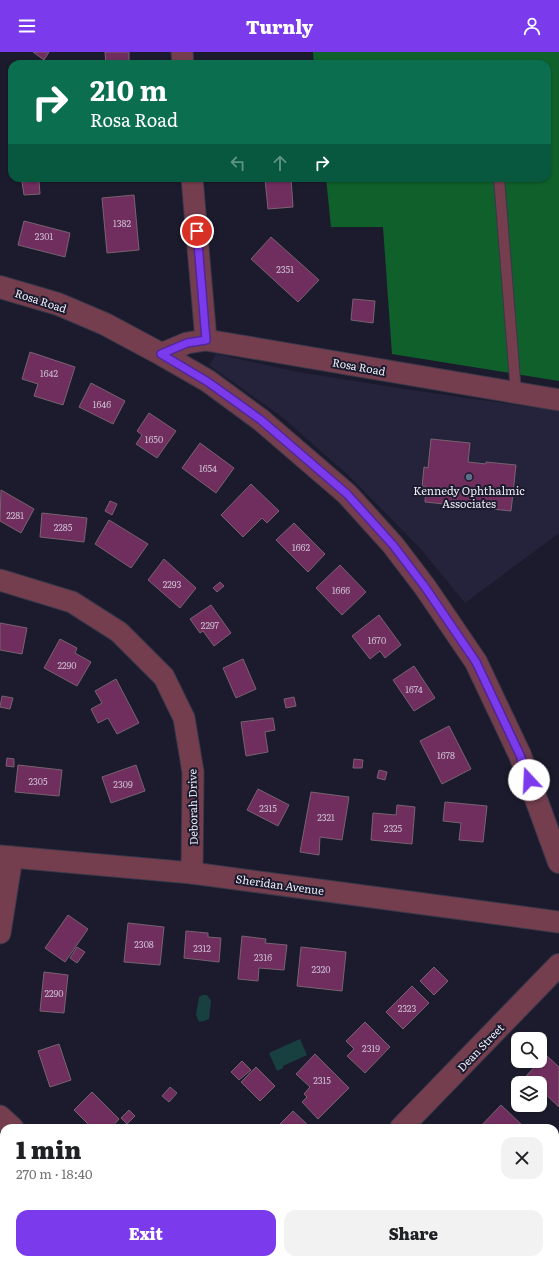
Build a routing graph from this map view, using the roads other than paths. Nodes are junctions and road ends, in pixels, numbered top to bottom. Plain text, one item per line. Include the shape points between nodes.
1 (192, 182) edge
2 (499, 182) edge
3 (0, 287) edge
4 (206, 340) junction
5 (161, 354) junction
6 (516, 393) junction
7 (559, 400) edge
8 (0, 580) edge
9 (6, 856) edge
10 (559, 862) edge
11 (192, 873) junction
12 (559, 922) edge
13 (0, 933) edge
14 (559, 965) edge
15 (0, 1116) edge
16 (9, 1124) edge
17 (405, 1124) edge

1 - 4 street
2 - 6 lane
3 - 5 street, Rosa Road via 58,304 105,324
4 - 5 street, Rosa Road via 187,343
4 - 6 street, Rosa Road
5 - 10 street, Rosa Road via 208,382 261,420 347,494 393,545 476,662 520,755
6 - 7 street, Rosa Road
8 - 11 street, Deborah Drive via 72,602 119,632 164,677 184,718 193,772
9 - 11 street, Sheridan Avenue
9 - 13 street
11 - 12 street, Sheridan Avenue
14 - 17 street, Dean Street
15 - 16 street

